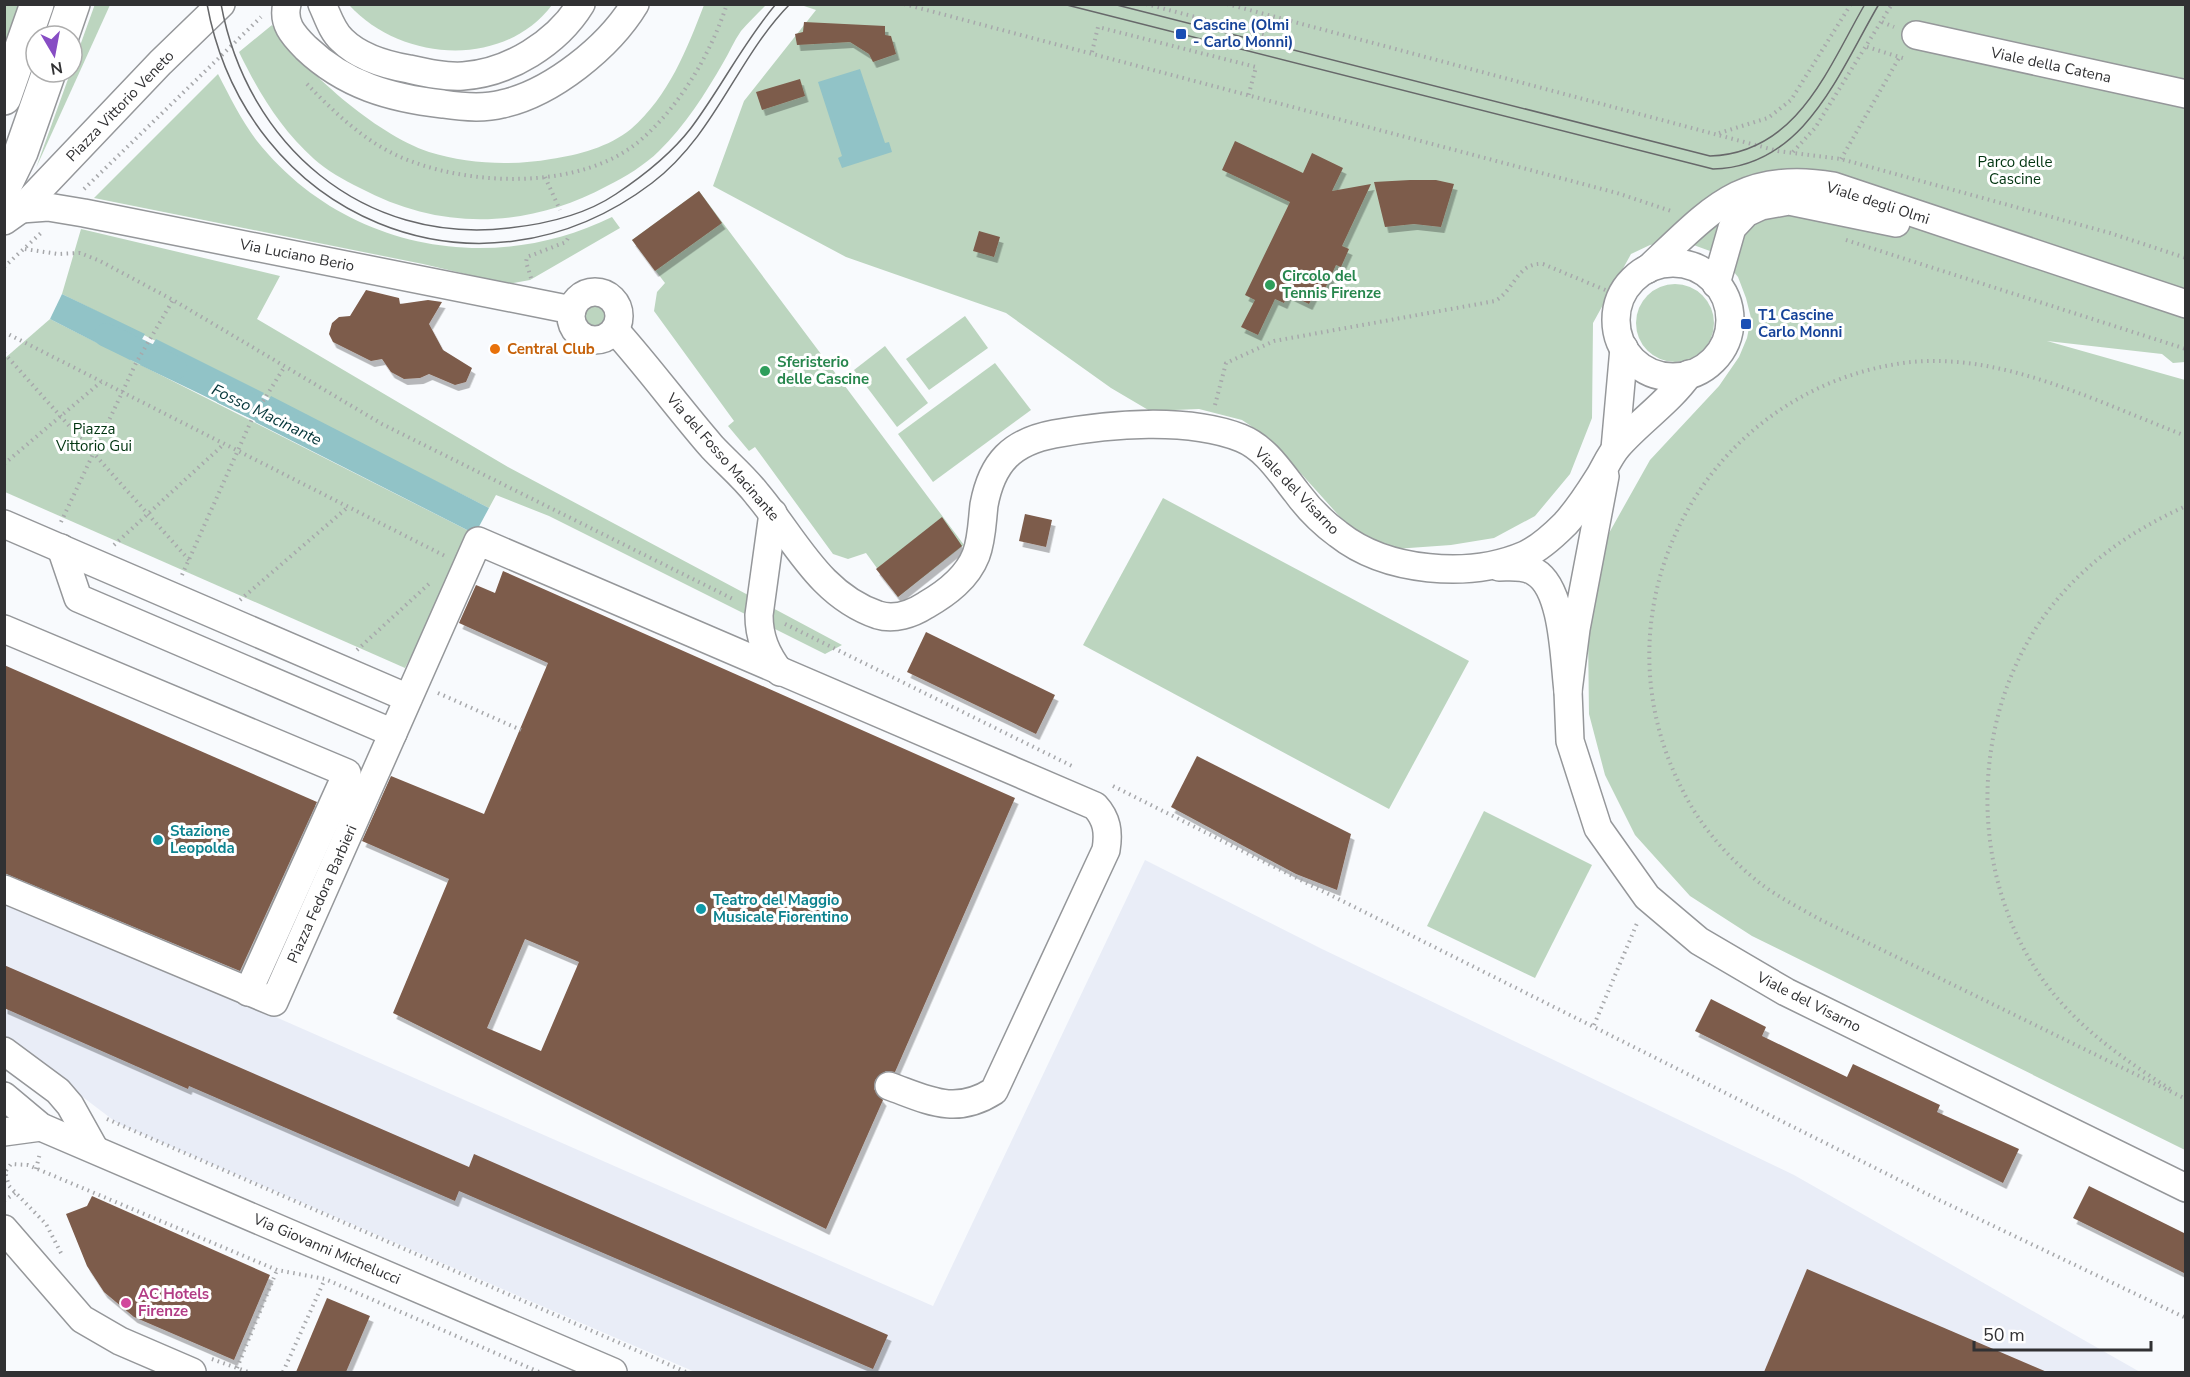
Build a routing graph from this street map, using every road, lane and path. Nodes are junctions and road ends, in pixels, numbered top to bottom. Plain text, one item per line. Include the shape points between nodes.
1 (38, 4) edge
2 (73, 4) edge
3 (221, 4) edge
4 (288, 4) edge
5 (322, 4) edge
6 (581, 4) edge
7 (635, 4) edge
8 (904, 4) edge
9 (1146, 4) edge
10 (1227, 4) edge
11 (1851, 4) edge
12 (1892, 4) edge
13 (1269, 16) junction
14 (66, 24) edge
15 (1916, 35) joint
16 (1867, 47) junction
17 (1092, 52) junction
18 (1899, 58) junction
19 (45, 84) edge
20 (2186, 94) edge
21 (1248, 97) junction
22 (4, 98) edge
23 (1719, 133) junction
24 (1792, 153) junction
25 (1841, 159) junction
26 (545, 177) dead end
27 (10, 206) edge
28 (64, 209) junction
29 (560, 210) dead end
30 (1683, 215) dead end
31 (568, 238) dead end
32 (1842, 239) dead end
33 (1990, 240) junction
34 (2186, 258) edge
35 (4, 267) edge
36 (1648, 269) junction
37 (1716, 284) junction
38 (1622, 297) junction
39 (173, 300) dead end
40 (518, 301) junction
41 (2186, 304) edge
42 (572, 310) junction
43 (615, 330) junction
44 (4, 332) edge
45 (1624, 348) junction
46 (2186, 349) edge
47 (4, 353) edge
48 (285, 366) dead end
49 (1689, 375) junction
50 (101, 382) junction
51 (122, 392) junction
52 (61, 417) junction
53 (1208, 429) junction
54 (1074, 430) joint
55 (2186, 436) edge
56 (224, 444) junction
57 (238, 451) junction
58 (93, 453) junction
59 (1611, 455) junction
60 (4, 464) edge
61 (2186, 506) edge
62 (348, 507) junction
63 (773, 513) junction
64 (147, 514) junction
65 (4, 524) edge
66 (60, 537) junction
67 (111, 548) dead end
68 (189, 560) junction
69 (460, 564) junction
70 (1482, 566) junction
71 (180, 579) dead end
72 (236, 603) dead end
73 (4, 629) edge
74 (352, 655) dead end
75 (780, 672) junction
76 (1568, 691) junction
77 (408, 698) junction
78 (393, 733) junction
79 (4, 889) edge
80 (1647, 897) junction
81 (248, 992) junction
82 (1594, 1025) dead end
83 (4, 1051) edge
84 (889, 1086) dead end
85 (4, 1096) edge
86 (2185, 1099) edge
87 (70, 1105) junction
88 (40, 1126) junction
89 (4, 1132) edge
90 (94, 1148) junction
91 (40, 1153) dead end
92 (36, 1169) junction
93 (2186, 1188) edge
94 (15, 1193) junction
95 (4, 1201) edge
96 (4, 1229) edge
97 (66, 1262) dead end
98 (277, 1270) junction
99 (325, 1279) junction
100 (199, 1364) edge
101 (237, 1368) junction
102 (603, 1370) edge
103 (248, 1372) edge
104 (283, 1372) edge
105 (539, 1372) edge
106 (686, 1372) edge

1 - 22 main road
2 - 14 main road
3 - 27 street, Piazza Vittorio Veneto
4 - 7 street via 286,23 298,40 349,79 394,97 469,107 502,104 569,72 620,28
5 - 6 street via 342,40 361,54 394,66 452,76 480,73 526,55 556,35
8 - 17 path
9 - 13 path via 1264,35
10 - 13 path
11 - 23 path via 1791,100 1768,118
12 - 16 path
13 - 23 path
15 - 18 path
15 - 20 street, Viale della Catena
16 - 18 path
16 - 24 path via 1815,128
17 - 21 path
17 - 21 path via 1098,27 1256,67
18 - 25 path
19 - 27 main road via 21,152
21 - 30 path via 1617,193
23 - 24 path
24 - 25 path
25 - 34 path via 2110,233
26 - 29 path
27 - 28 street, Via Luciano Berio
28 - 35 path
28 - 40 street, Via Luciano Berio
31 - 40 path via 527,257 531,279
32 - 46 path
33 - 36 street, Viale degli Olmi via 1833,186 1787,182 1751,189 1720,204
33 - 37 street, Viale degli Olmi via 1801,203 1774,202 1746,213 1731,228
33 - 41 street, Viale degli Olmi
36 - 37 street via 1678,263 1705,273
36 - 38 street via 1628,286
37 - 49 street via 1728,305 1728,339 1714,360
38 - 45 street via 1617,325
38 - 53 path via 1536,264 1520,272 1508,291 1495,301 1274,340 1226,363
39 - 51 path
40 - 42 street, Via Luciano Berio
42 - 43 street via 573,327 585,338 601,339
42 - 43 street via 581,297 603,294 618,309
43 - 63 street, Via del Fosso Macinante
44 - 50 path
45 - 49 street via 1638,365 1651,372
45 - 59 street, Viale del Visarno
47 - 52 path
48 - 57 path via 252,419
49 - 59 street, Viale del Visarno
50 - 51 path
50 - 52 path
51 - 56 path
51 - 58 path
52 - 58 path
52 - 60 path
53 - 54 street, Viale del Visarno via 1191,425
53 - 70 street, Viale del Visarno via 1243,439 1263,453 1314,513 1339,535 1368,552 1419,566
54 - 63 street, Via del Fosso Macinante via 1023,442 1006,455 987,493 981,540 967,573 943,595 904,615 879,615 825,584
55 - 86 path via 2011,369 1945,361 1902,363 1843,378 1798,398 1751,430 1717,465 1681,519 1660,571 1648,636 1650,690 1662,744 1683,793 1721,847 1761,884 1819,919
56 - 57 path
56 - 64 path
57 - 62 path
57 - 68 path
58 - 64 path
58 - 66 path
59 - 70 street, Viale del Visarno via 1581,504 1547,541 1525,555
59 - 76 street, Viale del Visarno via 1576,629
61 - 86 path via 2149,523 2104,553 2054,603 2019,658 1996,720 1986,796 1990,849 2010,920 2040,976 2083,1027
62 - 69 path
62 - 72 path
63 - 75 street via 759,632
64 - 67 path
64 - 68 path
65 - 66 street
66 - 77 street
66 - 78 street via 78,598
68 - 71 path
69 - 74 path
69 - 75 street, Piazza Fedora Barbieri via 478,542
69 - 77 street, Piazza Fedora Barbieri
70 - 76 street, Viale del Visarno via 1528,568 1545,582 1558,611
73 - 81 street, Piazza Fedora Barbieri via 347,773
75 - 84 street via 1095,806 1107,824 1103,857 994,1091 963,1106 943,1105
76 - 80 street, Viale del Visarno via 1570,741 1585,795 1598,828
77 - 78 street, Piazza Fedora Barbieri
78 - 81 street, Piazza Fedora Barbieri via 274,1002
79 - 81 street
80 - 82 path
80 - 93 street, Viale del Visarno via 1699,941 1786,992
83 - 87 street via 58,1091
85 - 88 street, Via Giovanni Michelucci
87 - 90 street
87 - 106 path
88 - 89 street
88 - 90 street, Via Giovanni Michelucci
90 - 102 street, Via Giovanni Michelucci
91 - 92 path
92 - 94 path via 17,1164 7,1167 6,1180
92 - 98 path
94 - 95 path
94 - 97 path via 46,1224
96 - 100 street via 82,1318 120,1341
98 - 99 path
98 - 101 path
99 - 104 path
99 - 105 path
100 - 101 path
101 - 103 path

